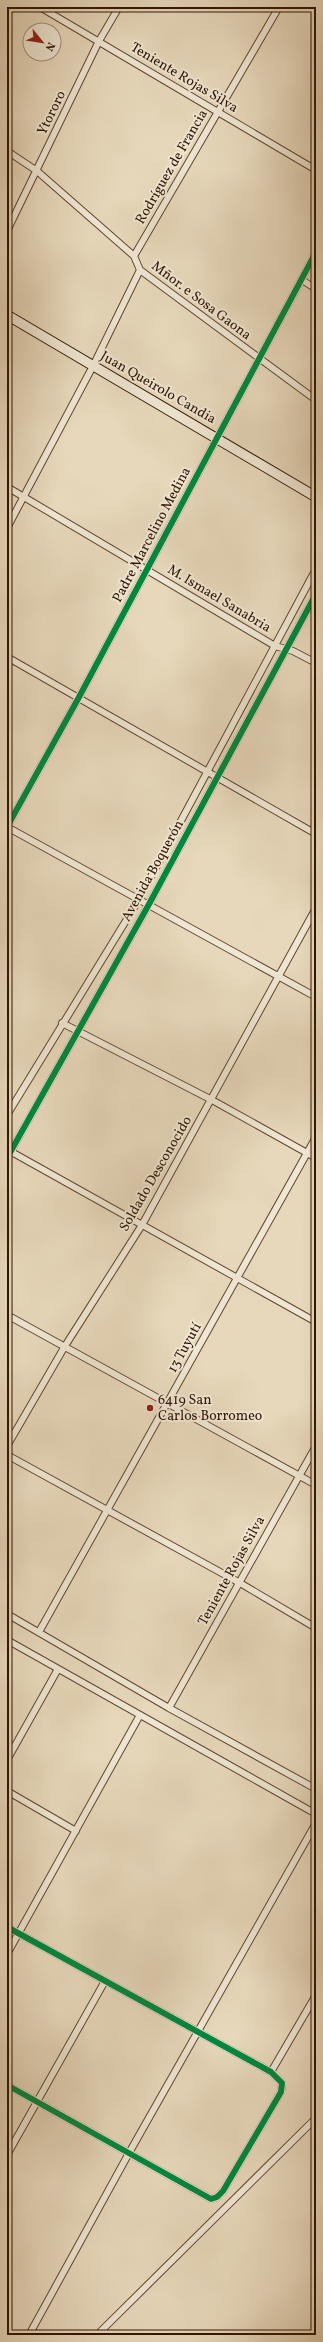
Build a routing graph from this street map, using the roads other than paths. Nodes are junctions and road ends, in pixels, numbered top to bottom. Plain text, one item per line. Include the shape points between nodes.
1 (40, 7) edge
2 (119, 7) edge
3 (279, 7) edge
4 (99, 41) junction
5 (218, 112) junction
6 (7, 151) edge
7 (316, 170) edge
8 (37, 171) junction
9 (7, 230) edge
10 (316, 252) edge
11 (134, 256) junction
12 (140, 270) junction
13 (302, 280) junction
14 (316, 289) edge
15 (7, 315) edge
16 (258, 359) junction
17 (93, 366) junction
18 (316, 400) edge
19 (218, 438) junction
20 (7, 487) edge
21 (24, 497) junction
22 (316, 497) edge
23 (7, 528) edge
24 (316, 569) edge
25 (147, 570) junction
26 (316, 594) edge
27 (275, 646) junction
28 (287, 649) junction
29 (7, 656) edge
30 (316, 663) edge
31 (78, 698) junction
32 (207, 772) junction
33 (217, 777) junction
34 (7, 827) edge
35 (316, 834) edge
36 (138, 901) junction
37 (148, 906) junction
38 (316, 908) edge
39 (279, 976) junction
40 (316, 997) edge
41 (62, 1023) junction
42 (79, 1031) junction
43 (212, 1100) junction
44 (7, 1115) edge
45 (316, 1137) edge
46 (9, 1150) edge
47 (307, 1153) junction
48 (7, 1158) edge
49 (316, 1158) edge
50 (142, 1225) junction
51 (238, 1277) junction
52 (7, 1315) edge
53 (316, 1322) edge
54 (65, 1346) junction
55 (168, 1403) junction
56 (7, 1446) edge
57 (316, 1446) edge
58 (7, 1455) edge
59 (299, 1476) junction
60 (316, 1485) edge
61 (107, 1512) junction
62 (240, 1583) junction
63 (7, 1614) edge
64 (316, 1628) edge
65 (39, 1632) junction
66 (7, 1640) edge
67 (58, 1669) junction
68 (169, 1708) junction
69 (140, 1715) junction
70 (7, 1760) edge
71 (316, 1789) edge
72 (7, 1791) edge
73 (316, 1814) edge
74 (316, 1823) edge
75 (76, 1831) junction
76 (7, 1927) edge
77 (18, 1934) junction
78 (7, 1954) edge
79 (105, 1981) junction
80 (316, 1995) edge
81 (199, 2032) junction
82 (271, 2072) junction
83 (7, 2085) edge
84 (36, 2101) junction
85 (316, 2118) edge
86 (129, 2153) junction
87 (7, 2155) edge
88 (29, 2335) edge
89 (97, 2335) edge

1 - 4 street, Teniente Rojas Silva
2 - 4 street, Ytororo
3 - 5 street, Rodríguez de Francia
4 - 5 street, Teniente Rojas Silva
4 - 8 street, Ytororo
5 - 7 street, Teniente Rojas Silva
5 - 11 street, Rodríguez de Francia
6 - 8 street, Mñor. e Sosa Gaona
8 - 9 street, Ytororo
8 - 11 street, Mñor. e Sosa Gaona
10 - 13 street, Padre Marcelino Medina
11 - 12 street, Mñor. e Sosa Gaona
12 - 16 street, Mñor. e Sosa Gaona
12 - 17 street
13 - 14 street
13 - 16 street, Padre Marcelino Medina
15 - 17 street, Juan Queirolo Candia
16 - 18 street, Mñor. e Sosa Gaona
16 - 19 street, Padre Marcelino Medina
17 - 19 street, Juan Queirolo Candia
17 - 21 street
19 - 22 street, Juan Queirolo Candia
19 - 25 street, Padre Marcelino Medina
20 - 21 street, M. Ismael Sanabria
21 - 23 street
21 - 25 street, M. Ismael Sanabria
24 - 27 street, Avenida Boquerón
25 - 27 street, M. Ismael Sanabria
25 - 31 street, Padre Marcelino Medina
26 - 28 street, Avenida Boquerón
27 - 28 street, M. Ismael Sanabria
27 - 32 street, Avenida Boquerón
28 - 30 street, M. Ismael Sanabria
28 - 33 street, Avenida Boquerón
29 - 31 street
31 - 32 street
31 - 34 street, Padre Marcelino Medina
32 - 33 street
32 - 36 street, Avenida Boquerón
33 - 35 street
33 - 37 street, Avenida Boquerón
34 - 36 street
36 - 37 street
36 - 41 street, Avenida Boquerón
37 - 39 street
37 - 42 street, Avenida Boquerón
38 - 39 street, Soldado Desconocido
39 - 40 street
39 - 43 street, Soldado Desconocido
41 - 42 street
41 - 44 street, Avenida Boquerón
42 - 43 street
42 - 46 street, Avenida Boquerón
43 - 47 street
43 - 50 street, Soldado Desconocido
45 - 47 street, 13 Tuyutí
46 - 48 street, Avenida Boquerón
46 - 50 street
47 - 49 street
47 - 51 street, 13 Tuyutí
50 - 51 street
50 - 54 street, Soldado Desconocido
51 - 53 street
51 - 55 street, 13 Tuyutí
52 - 54 street
54 - 55 street
54 - 56 street, Soldado Desconocido
55 - 59 street
55 - 61 street, 13 Tuyutí
57 - 59 street, Teniente Rojas Silva
58 - 61 street
59 - 60 street
59 - 62 street, Teniente Rojas Silva
61 - 62 street
61 - 65 street, 13 Tuyutí
62 - 64 street
62 - 68 street, Teniente Rojas Silva
63 - 65 street
65 - 68 street
66 - 67 street
67 - 69 street
67 - 70 street
68 - 71 street
69 - 73 street
69 - 75 street
72 - 75 street
74 - 81 street
75 - 77 street
76 - 77 street
77 - 78 street
77 - 79 street
79 - 81 street
79 - 84 street
80 - 82 street
81 - 82 street
81 - 86 street
82 - 86 street via 282,2083 281,2092 217,2197 211,2199
83 - 84 street
84 - 86 street
84 - 87 street
85 - 89 street
86 - 88 street

